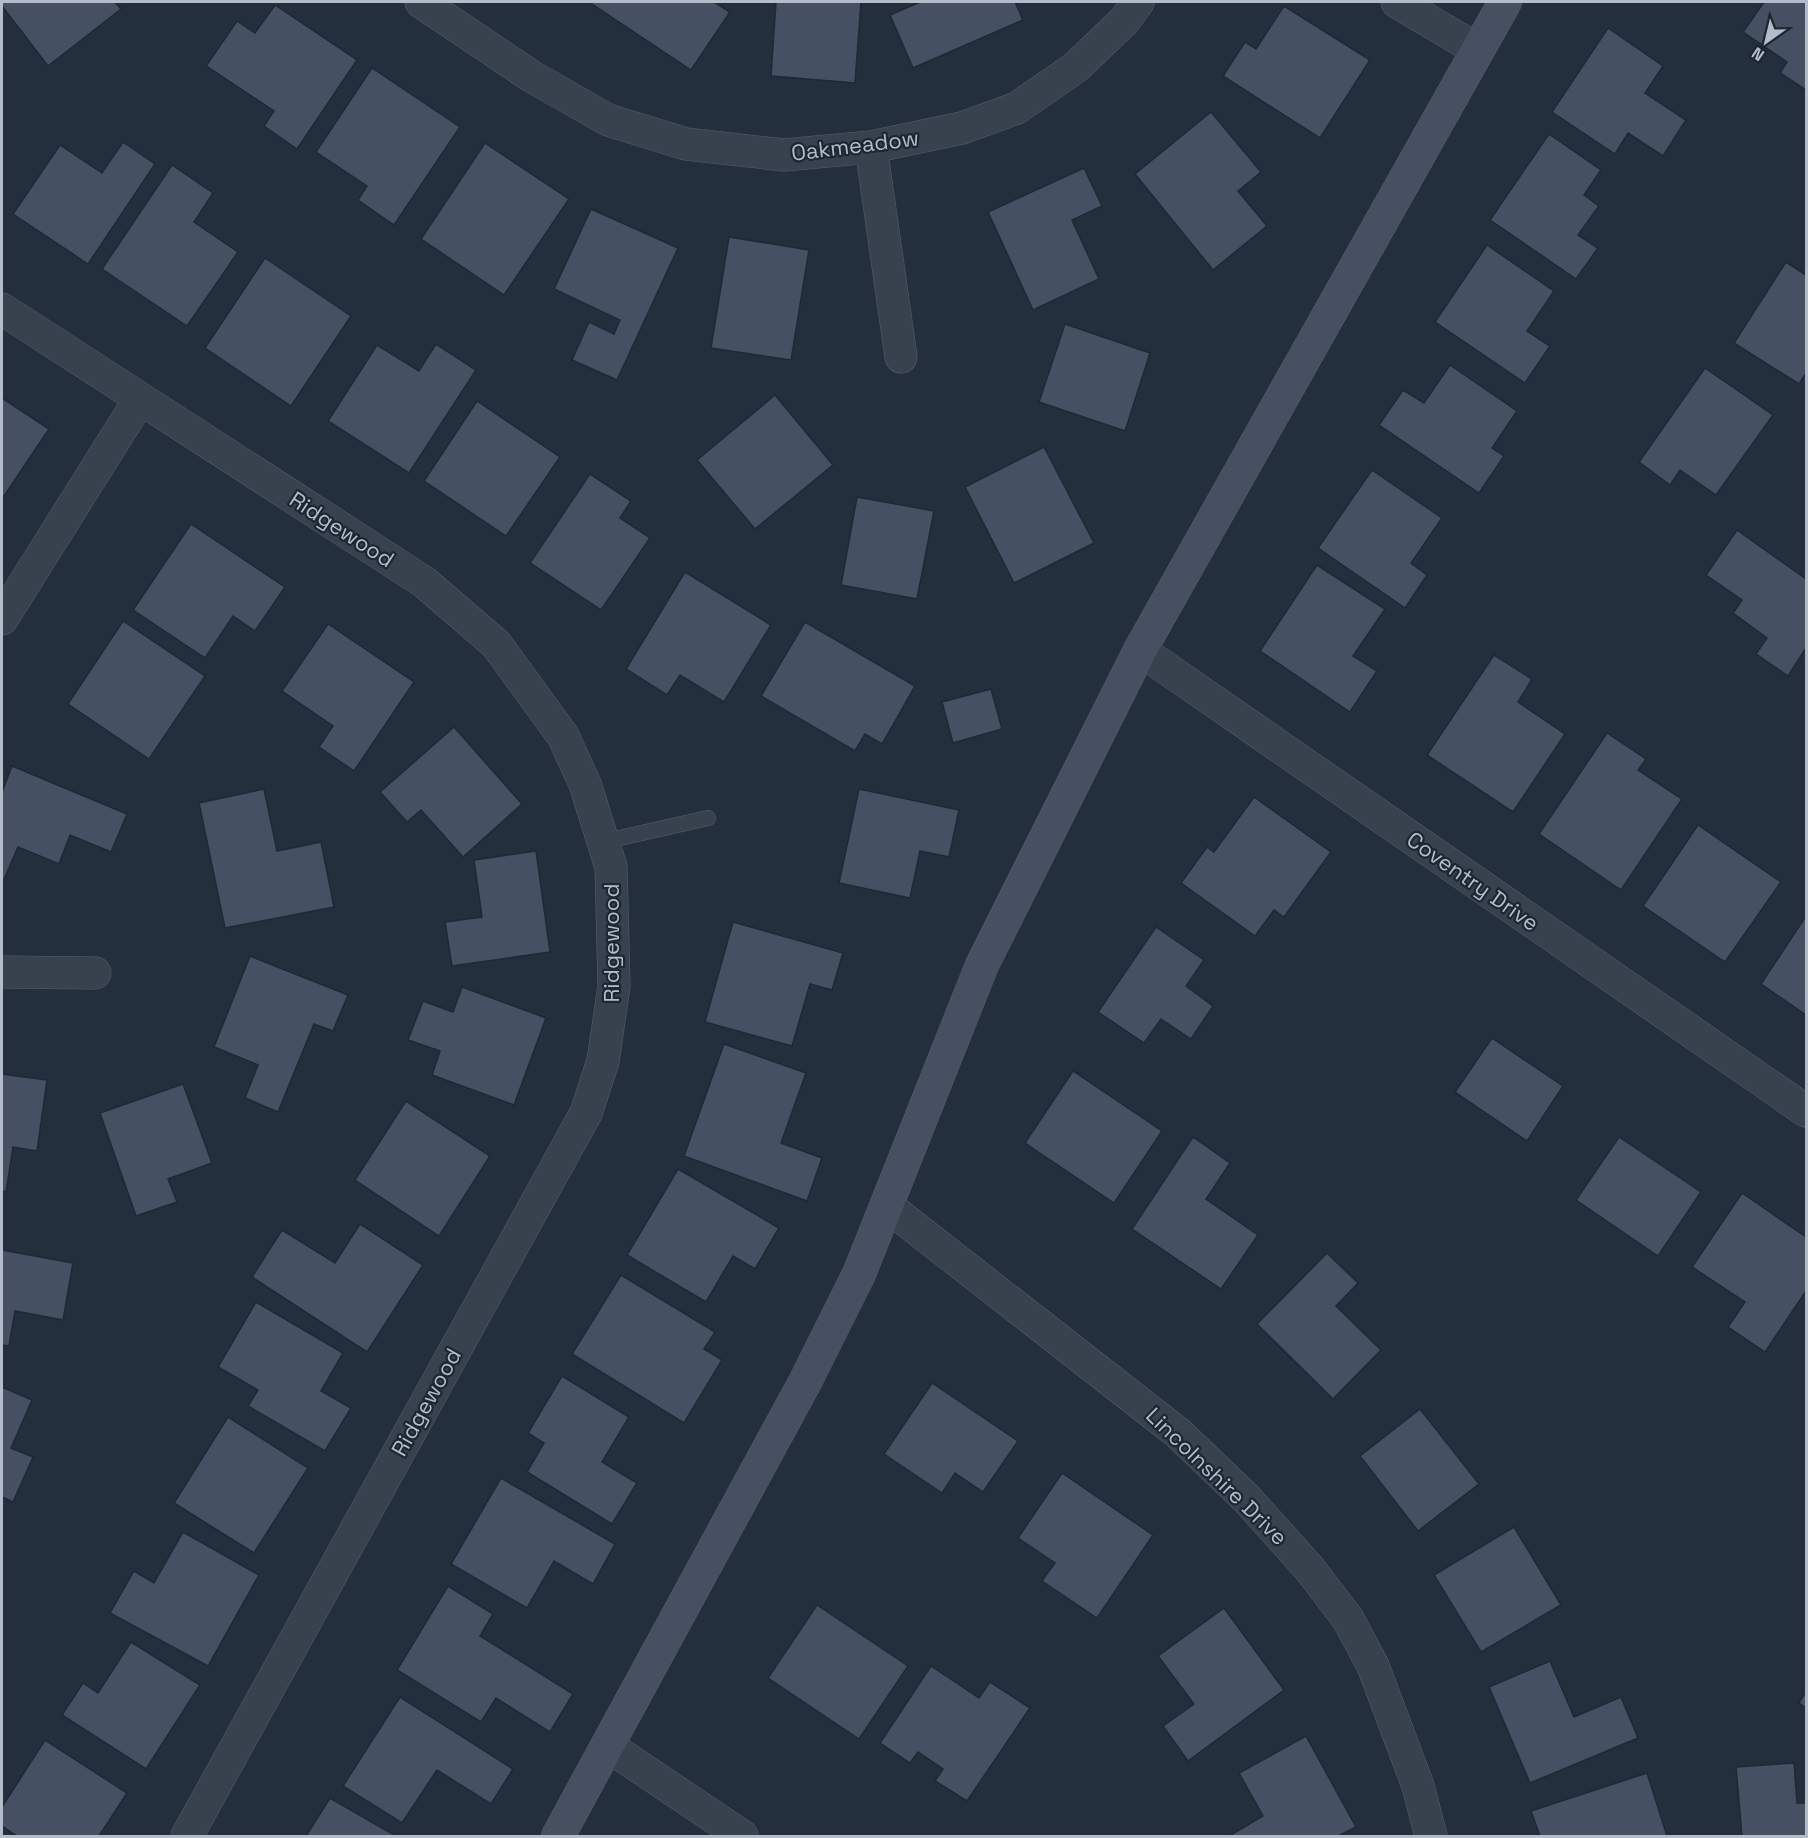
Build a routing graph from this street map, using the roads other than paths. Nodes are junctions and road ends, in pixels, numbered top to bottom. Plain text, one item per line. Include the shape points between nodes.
1 (421, 2) edge
2 (1138, 2) edge
3 (1397, 2) edge
4 (1505, 2) edge
5 (1478, 50) junction
6 (871, 147) junction
7 (2, 309) edge
8 (900, 357) dead end
9 (140, 399) junction
10 (2, 619) edge
11 (1140, 650) junction
12 (708, 818) dead end
13 (602, 842) junction
14 (2, 972) edge
15 (95, 973) dead end
16 (1806, 1111) edge
17 (886, 1205) junction
18 (608, 1746) junction
19 (187, 1836) edge
20 (558, 1836) edge
21 (742, 1836) edge
22 (1431, 1836) edge

1 - 6 street, Oakmeadow via 531,76 608,120 686,144 784,155
2 - 6 street, Oakmeadow via 1076,68 1017,108 962,128
3 - 5 street
4 - 5 street
5 - 11 street
6 - 8 street
7 - 9 street, Ridgewood
9 - 10 street
9 - 13 street, Ridgewood via 424,582 496,644 563,736 585,784
11 - 16 street, Coventry Drive
11 - 17 street via 982,965
12 - 13 lane
13 - 19 street, Ridgewood via 611,867 614,986 603,1061 586,1113
14 - 15 street
17 - 18 street via 859,1274 805,1382
17 - 22 street, Lincolnshire Drive via 1178,1433 1247,1499 1310,1568 1348,1619 1373,1666 1418,1786
18 - 20 street
18 - 21 street

